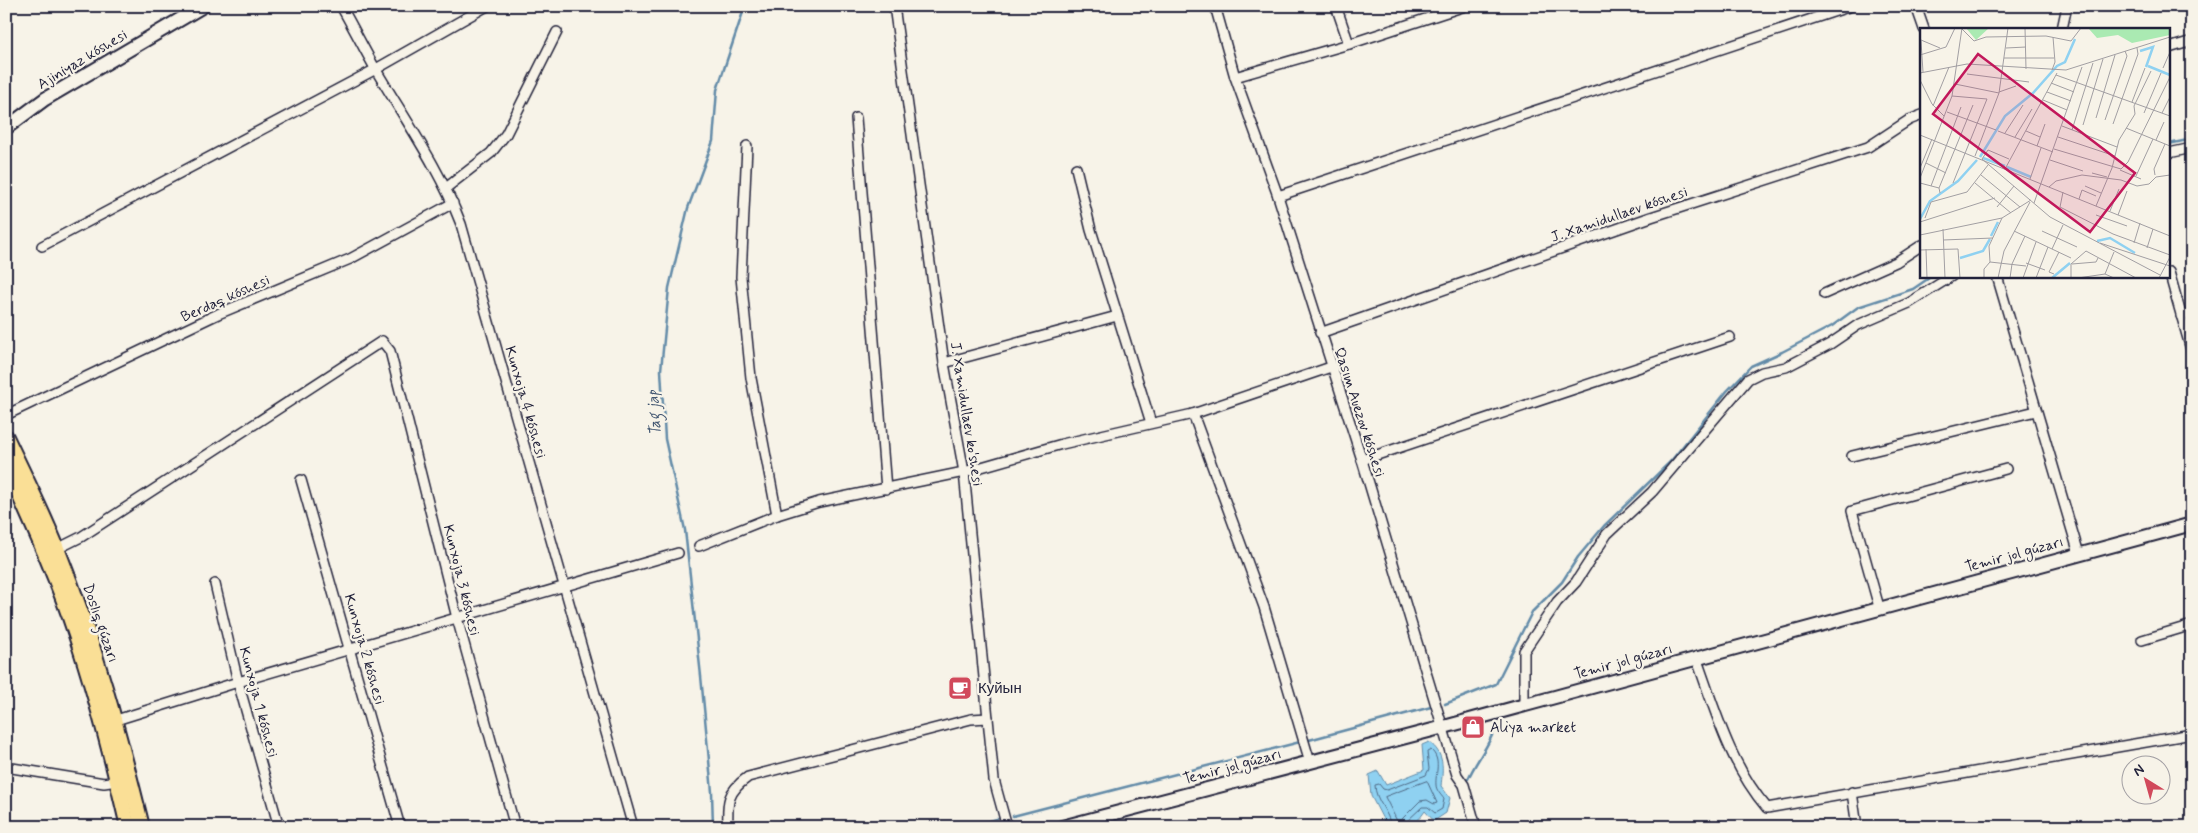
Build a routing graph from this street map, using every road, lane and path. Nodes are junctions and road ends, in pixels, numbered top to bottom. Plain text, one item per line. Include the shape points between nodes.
1 (203, 6) edge
2 (341, 6) edge
3 (487, 6) edge
4 (894, 6) edge
5 (1215, 6) edge
6 (1336, 6) edge
7 (1465, 6) edge
8 (1851, 6) edge
9 (1916, 6) edge
10 (2067, 6) edge
11 (1924, 28) edge
12 (2062, 28) edge
13 (556, 32) dead end
14 (2192, 41) edge
15 (1349, 44) junction
16 (2170, 48) edge
17 (376, 69) junction
18 (1235, 77) junction
19 (1920, 116) edge
20 (856, 118) dead end
21 (6, 128) edge
22 (747, 146) dead end
23 (2192, 148) edge
24 (2170, 153) edge
25 (1076, 168) dead end
26 (446, 188) junction
27 (1278, 196) junction
28 (453, 203) junction
29 (42, 246) dead end
30 (1920, 246) edge
31 (2170, 276) edge
32 (1949, 278) edge
33 (1998, 278) edge
34 (1824, 294) dead end
35 (2192, 313) edge
36 (1117, 316) junction
37 (2181, 316) junction
38 (1320, 333) junction
39 (1730, 337) dead end
40 (2192, 353) edge
41 (944, 363) junction
42 (1331, 367) junction
43 (2036, 410) junction
44 (1193, 414) junction
45 (6, 415) edge
46 (1150, 424) junction
47 (6, 437) edge
48 (1852, 456) dead end
49 (1362, 460) junction
50 (6, 466) edge
51 (2006, 469) dead end
52 (964, 472) junction
53 (301, 480) dead end
54 (886, 488) junction
55 (777, 515) junction
56 (2192, 524) edge
57 (698, 546) dead end
58 (57, 549) junction
59 (678, 553) dead end
60 (2078, 554) junction
61 (215, 584) dead end
62 (564, 587) junction
63 (1879, 607) junction
64 (457, 618) junction
65 (2192, 625) edge
66 (2142, 640) dead end
67 (351, 649) junction
68 (1696, 657) junction
69 (238, 682) junction
70 (1524, 705) junction
71 (988, 718) junction
72 (116, 720) junction
73 (1444, 727) junction
74 (2192, 734) edge
75 (1310, 762) junction
76 (6, 767) edge
77 (117, 781) junction
78 (1852, 792) junction
79 (128, 827) edge
80 (142, 827) edge
81 (279, 827) edge
82 (400, 827) edge
83 (515, 827) edge
84 (633, 827) edge
85 (728, 827) edge
86 (1007, 827) edge
87 (1062, 827) edge
88 (1476, 827) edge
89 (1858, 827) edge

1 - 21 street, Ajiniyaz kóshesi via 45,99
2 - 17 street, Kunxoja 4 kóshesi
3 - 17 street
4 - 41 street, J. Xamidullaev ko'shesi
5 - 18 street, Qasım Auezov kóshesi
6 - 15 street
7 - 15 street
8 - 27 street
9 - 11 street
10 - 12 street
13 - 26 street via 506,134 491,153
14 - 16 street
15 - 18 street
17 - 26 street, Kunxoja 4 kóshesi
17 - 29 street
18 - 27 street, Qasım Auezov kóshesi
19 - 38 street, J. Xamidullaev kóshesi via 1868,147 1651,217
20 - 54 street
22 - 55 street via 741,277 751,378
23 - 24 street
25 - 36 street
26 - 28 street, Kunxoja 4 kóshesi
27 - 38 street, Qasım Auezov kóshesi
28 - 45 street, Berdaq kóshesi via 350,259 218,314
28 - 62 street, Kunxoja 4 kóshesi
30 - 34 street via 1896,262
31 - 37 street
32 - 70 street via 1909,303 1858,325 1786,367 1748,379 1652,492 1607,534 1576,582 1556,602 1524,651
33 - 43 street
35 - 37 street
36 - 41 street
36 - 46 street
37 - 40 street
38 - 42 street, Qasım Auezov kóshesi
39 - 49 street
41 - 52 street, J. Xamidullaev ko'shesi
42 - 44 street
42 - 49 street, Qasım Auezov kóshesi
43 - 48 street
43 - 60 street
44 - 46 street
44 - 75 street via 1264,607
46 - 52 street via 1062,444
47 - 58 main road, Doslıq gúzarı
49 - 73 street, Qasım Auezov kóshesi
50 - 77 main road, Doslıq gúzarı via 56,580 76,635
51 - 63 street via 1852,511
52 - 54 street
52 - 71 street, J. Xamidullaev ko'shesi
53 - 67 street, Kunxoja 2 kóshesi
54 - 55 street via 819,502
55 - 57 street
56 - 60 street, Temir jol gúzarı
58 - 64 street, Kunxoja 3 kóshesi via 81,537 382,341 390,351
58 - 72 main road, Doslıq gúzarı
59 - 62 street
60 - 63 street, Temir jol gúzarı
61 - 69 street, Kunxoja 1 kóshesi
62 - 64 street
62 - 84 street, Kunxoja 4 kóshesi
63 - 68 street, Temir jol gúzarı
64 - 67 street
64 - 83 street, Kunxoja 3 kóshesi
65 - 66 street
67 - 69 street
67 - 82 street, Kunxoja 2 kóshesi
68 - 70 street, Temir jol gúzarı
68 - 78 street via 1729,748 1752,790 1767,808
69 - 72 street
69 - 81 street, Kunxoja 1 kóshesi
70 - 73 street, Temir jol gúzarı
71 - 85 street via 971,719 748,777 736,786 727,803
71 - 86 street, J. Xamidullaev ko'shesi via 994,780
72 - 80 main road, Doslıq gúzarı
73 - 75 street, Temir jol gúzarı
73 - 88 street, Qasım Auezov kóshesi
74 - 78 street
75 - 87 street, Temir jol gúzarı
76 - 77 street via 104,783
77 - 79 main road, Doslıq gúzarı
78 - 89 street

